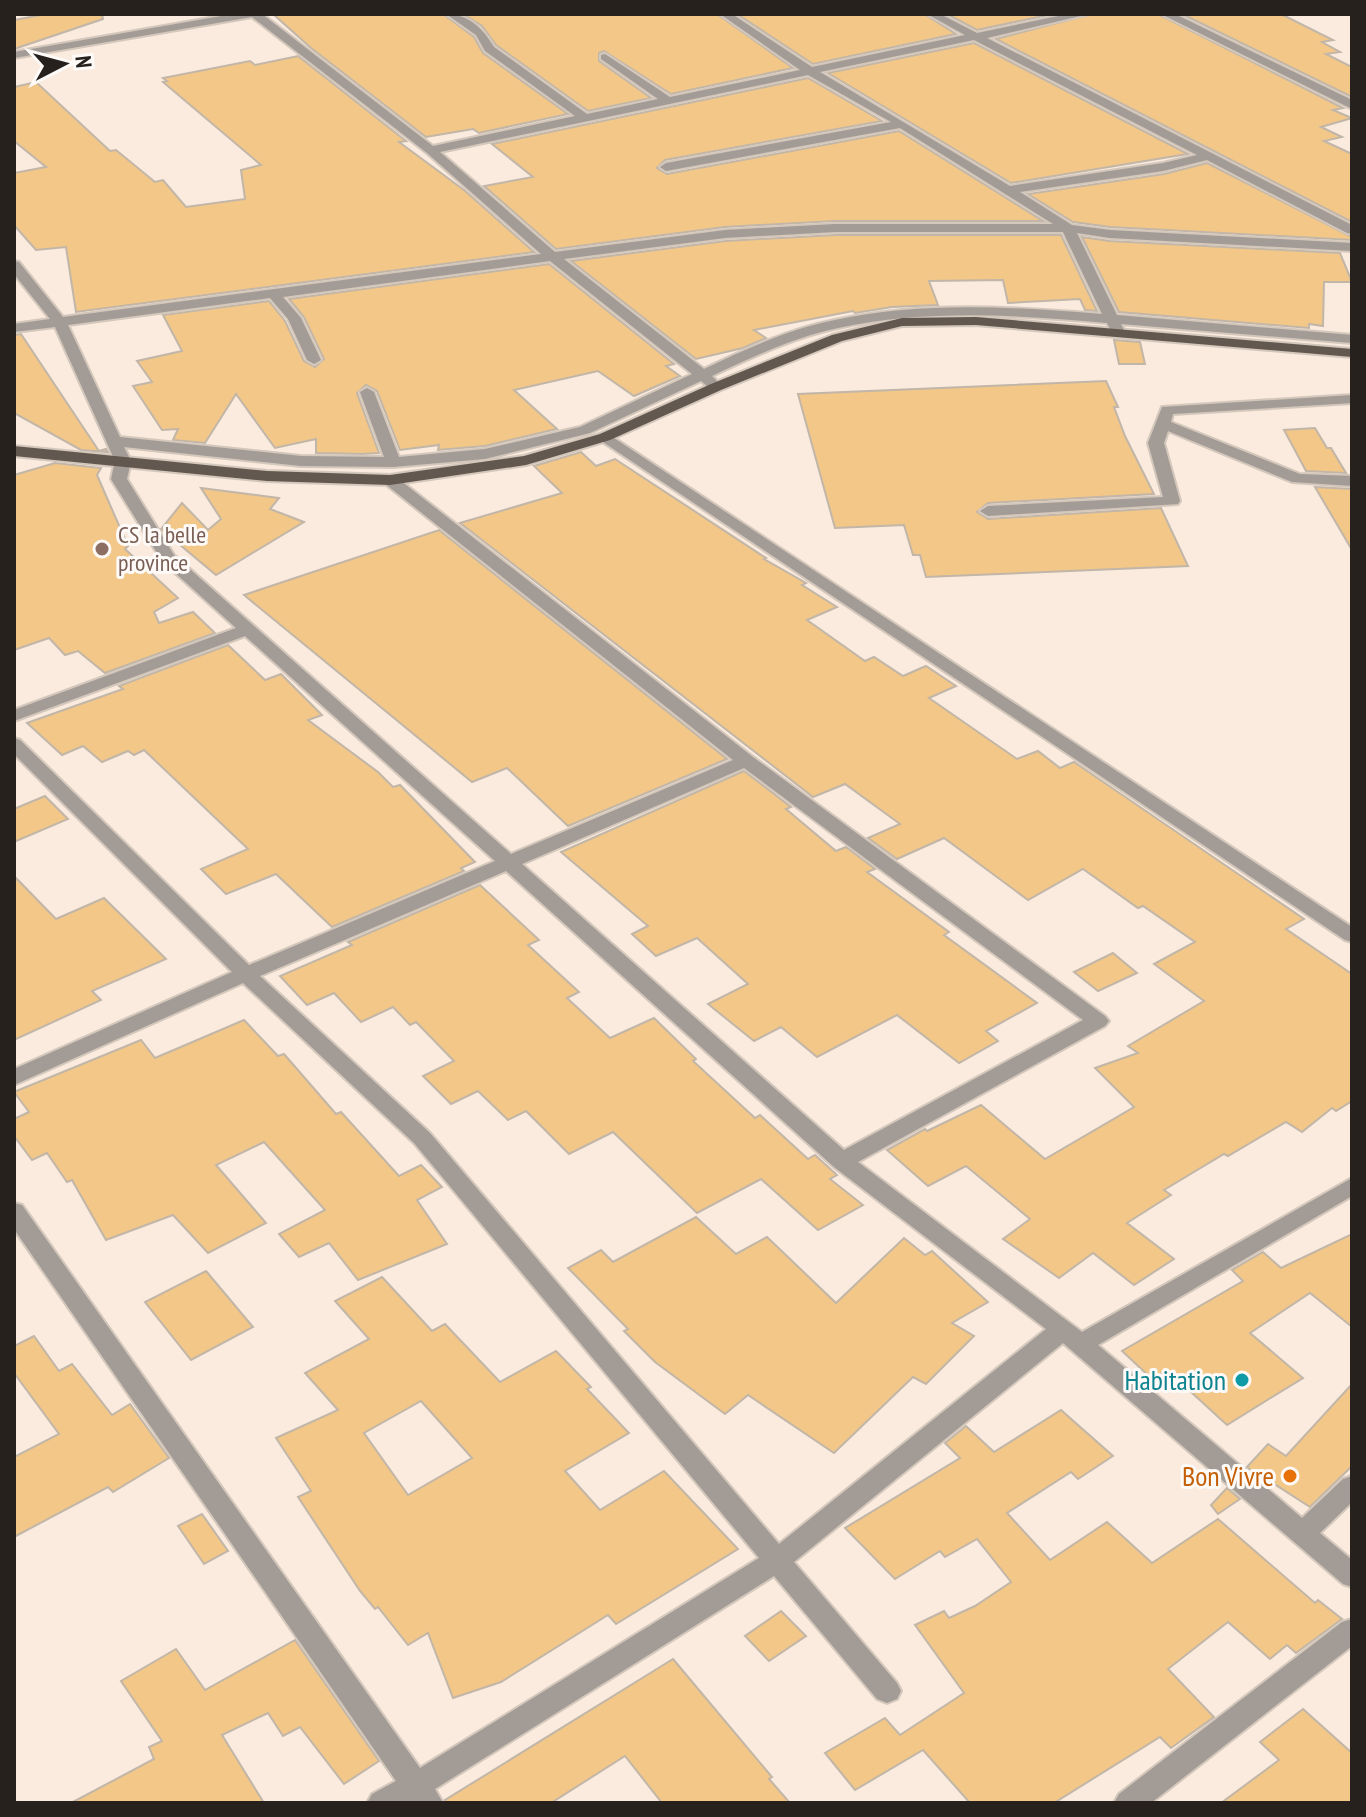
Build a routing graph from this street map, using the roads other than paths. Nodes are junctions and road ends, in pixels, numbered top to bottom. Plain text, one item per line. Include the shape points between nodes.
1 (253, 14) edge
2 (451, 14) edge
3 (725, 14) edge
4 (932, 14) edge
5 (1084, 14) edge
6 (1166, 14) edge
7 (976, 37) junction
8 (14, 55) edge
9 (605, 57) dead end
10 (811, 72) junction
11 (668, 101) junction
12 (1352, 105) edge
13 (585, 118) junction
14 (902, 124) junction
15 (431, 150) junction
16 (1208, 156) junction
17 (666, 167) dead end
18 (1011, 190) junction
19 (1068, 228) junction
20 (1352, 230) edge
21 (1352, 247) edge
22 (550, 255) junction
23 (17, 273) edge
24 (274, 294) junction
25 (60, 323) junction
26 (14, 328) edge
27 (1116, 328) junction
28 (1352, 339) edge
29 (1352, 353) edge
30 (314, 360) dead end
31 (705, 375) junction
32 (716, 387) junction
33 (367, 392) dead end
34 (1352, 399) edge
35 (1163, 424) junction
36 (605, 437) junction
37 (113, 441) junction
38 (14, 451) edge
39 (123, 461) junction
40 (391, 471) junction
41 (1352, 481) edge
42 (988, 511) dead end
43 (245, 630) junction
44 (14, 716) edge
45 (14, 744) edge
46 (746, 761) junction
47 (508, 865) junction
48 (1352, 936) edge
49 (246, 974) junction
50 (14, 1078) edge
51 (842, 1161) junction
52 (1352, 1186) edge
53 (14, 1211) edge
54 (1072, 1336) junction
55 (1352, 1486) edge
56 (1303, 1534) junction
57 (776, 1561) junction
58 (1352, 1576) edge
59 (1352, 1630) edge
60 (887, 1691) dead end
61 (422, 1794) edge
62 (382, 1803) edge
63 (1129, 1803) edge

1 - 8 street
1 - 15 street
2 - 13 street via 480,33 489,49
3 - 10 street
4 - 7 street
5 - 7 street
6 - 12 street
7 - 10 street
7 - 16 street
9 - 11 street
10 - 11 street
10 - 14 street
11 - 13 street
13 - 15 street
14 - 17 street
14 - 18 street
15 - 22 street
16 - 18 street
16 - 20 street
18 - 19 street
19 - 21 street
19 - 22 street via 835,228 725,234
19 - 27 street
22 - 24 street
22 - 31 street
23 - 25 street
24 - 25 street
24 - 30 street via 294,318
25 - 26 street
25 - 37 street
27 - 28 street
27 - 29 main road
27 - 31 street via 1001,310 915,312 835,324 767,345
27 - 32 main road via 902,322 837,338
31 - 32 street
31 - 40 street via 585,430
32 - 36 main road
33 - 40 street
34 - 35 street via 1167,410
35 - 41 street via 1298,479
35 - 42 street via 1156,443 1172,501
36 - 40 main road via 526,460
36 - 48 street
37 - 39 street
37 - 40 street
38 - 39 main road
39 - 40 main road via 267,476
39 - 43 street via 119,479 168,558
40 - 46 street
43 - 44 street
43 - 47 street
45 - 49 street
46 - 47 street
46 - 51 street via 1098,1021
47 - 49 street
47 - 51 street
49 - 50 street
49 - 57 street via 422,1138
51 - 54 street
52 - 54 street
53 - 61 street
54 - 56 street
54 - 57 street
55 - 56 street
56 - 58 street
57 - 60 street
57 - 61 street
59 - 63 street
61 - 62 street

